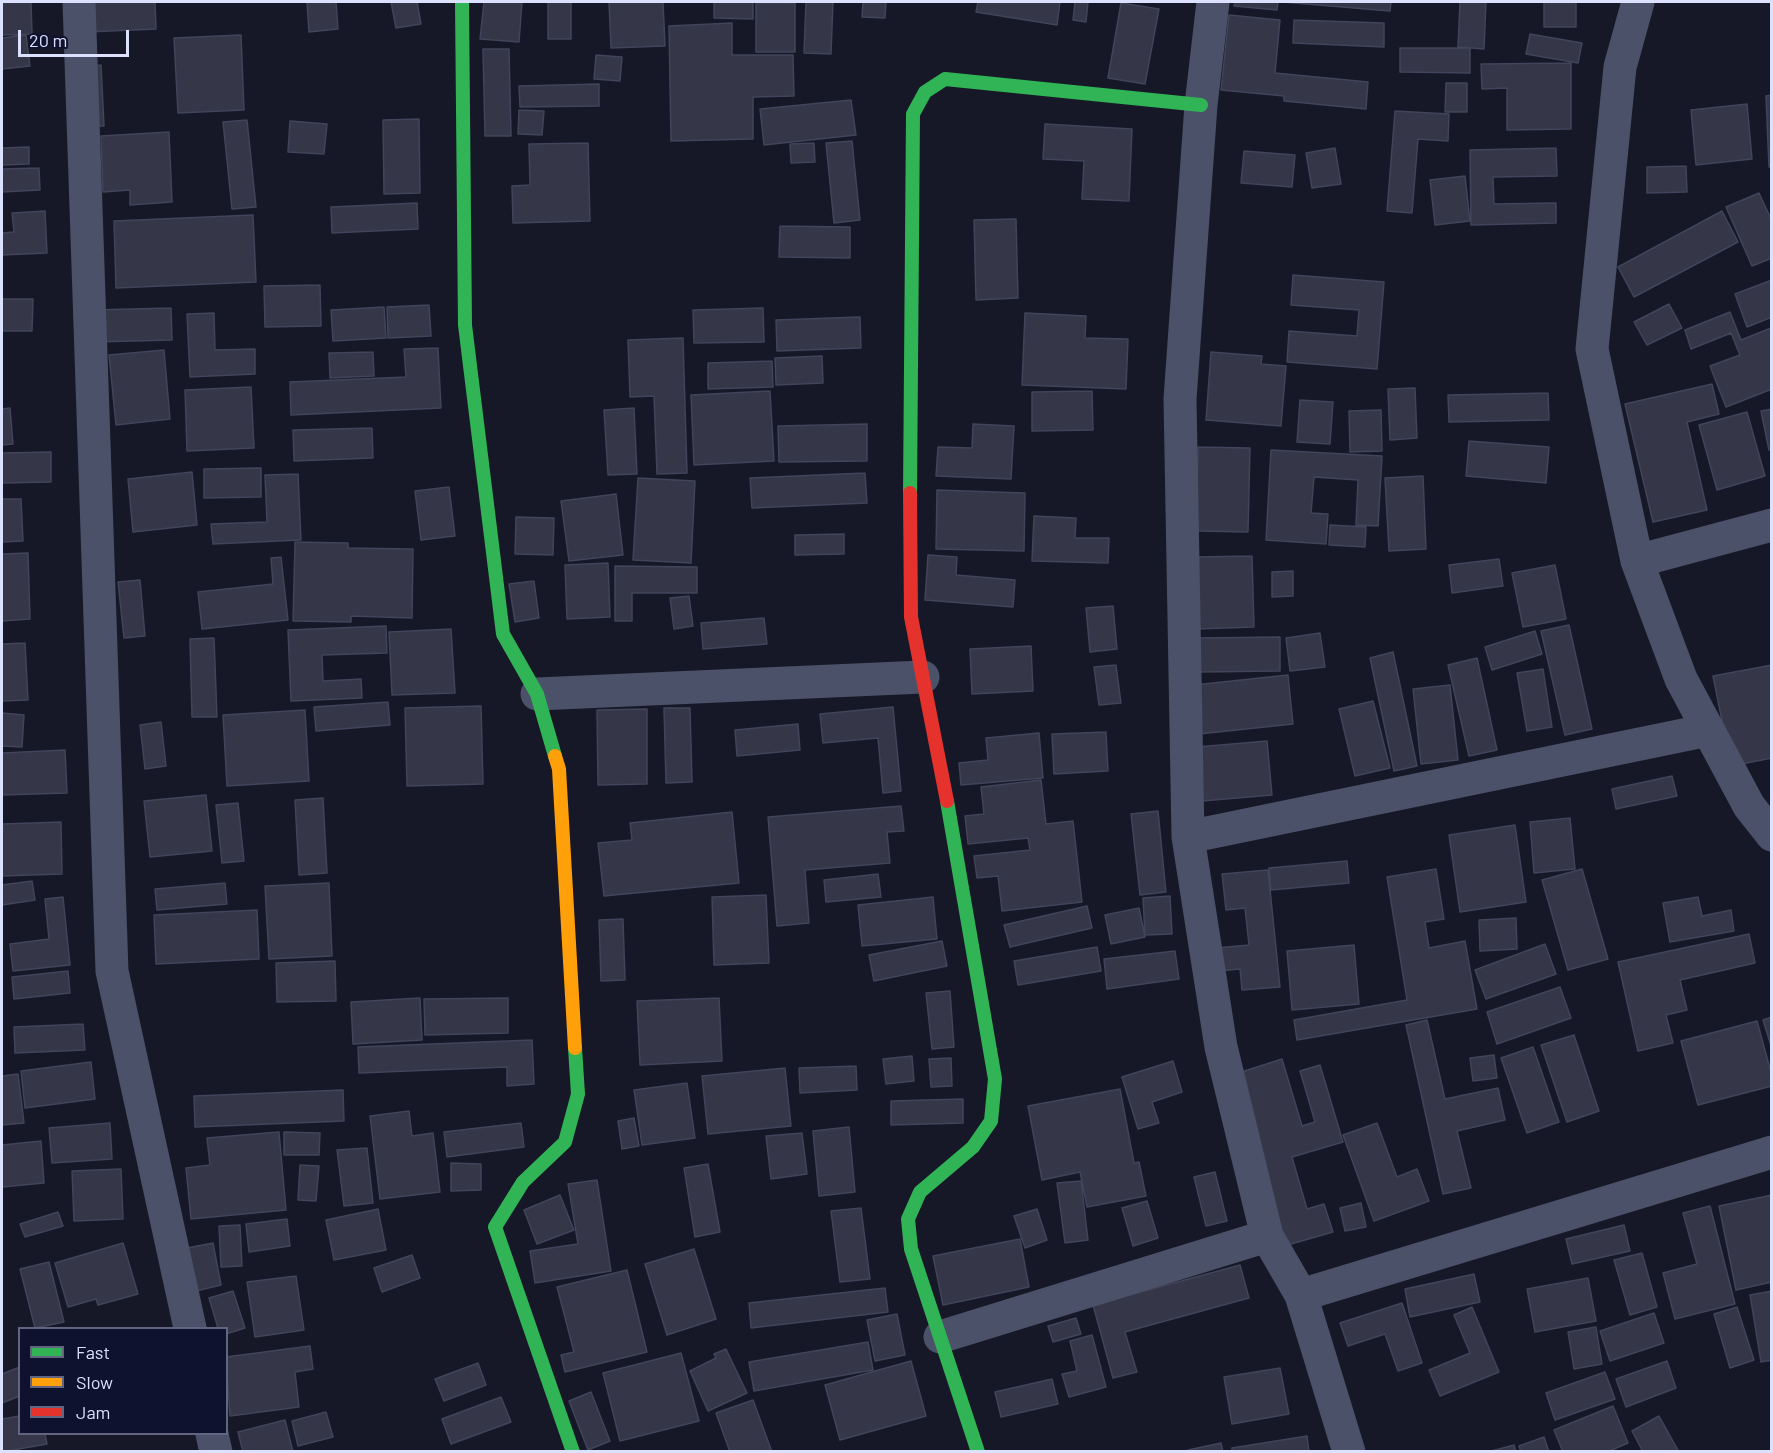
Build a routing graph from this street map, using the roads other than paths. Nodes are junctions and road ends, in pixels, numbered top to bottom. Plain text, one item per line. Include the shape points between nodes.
1 (79, 2) edge
2 (462, 2) edge
3 (1213, 2) edge
4 (1638, 2) edge
5 (1201, 105) junction
6 (1772, 525) edge
7 (1637, 561) junction
8 (923, 676) junction
9 (537, 694) junction
10 (1708, 730) junction
11 (1772, 835) edge
12 (1188, 837) junction
13 (1772, 1152) edge
14 (1267, 1236) junction
15 (1301, 1294) junction
16 (190, 1327) edge
17 (940, 1337) junction
18 (212, 1435) edge
19 (216, 1452) edge
20 (573, 1452) edge
21 (978, 1452) edge
22 (1348, 1452) edge

1 - 16 street via 112,971
2 - 9 street via 465,325 503,634
3 - 5 street
4 - 7 street via 1620,68 1592,349
5 - 8 street via 945,79 925,92 914,114 911,617
5 - 12 street via 1180,399
6 - 7 street
7 - 10 street via 1681,679
8 - 9 street
8 - 17 street via 995,1079 991,1121 973,1147 920,1192 908,1219 911,1249
9 - 20 street via 559,769 578,1094 565,1142 523,1182 495,1227
10 - 11 street via 1749,806
10 - 12 street
12 - 14 street via 1221,1047
13 - 15 street
14 - 15 street
14 - 17 street
15 - 22 street
17 - 21 street
18 - 19 street

